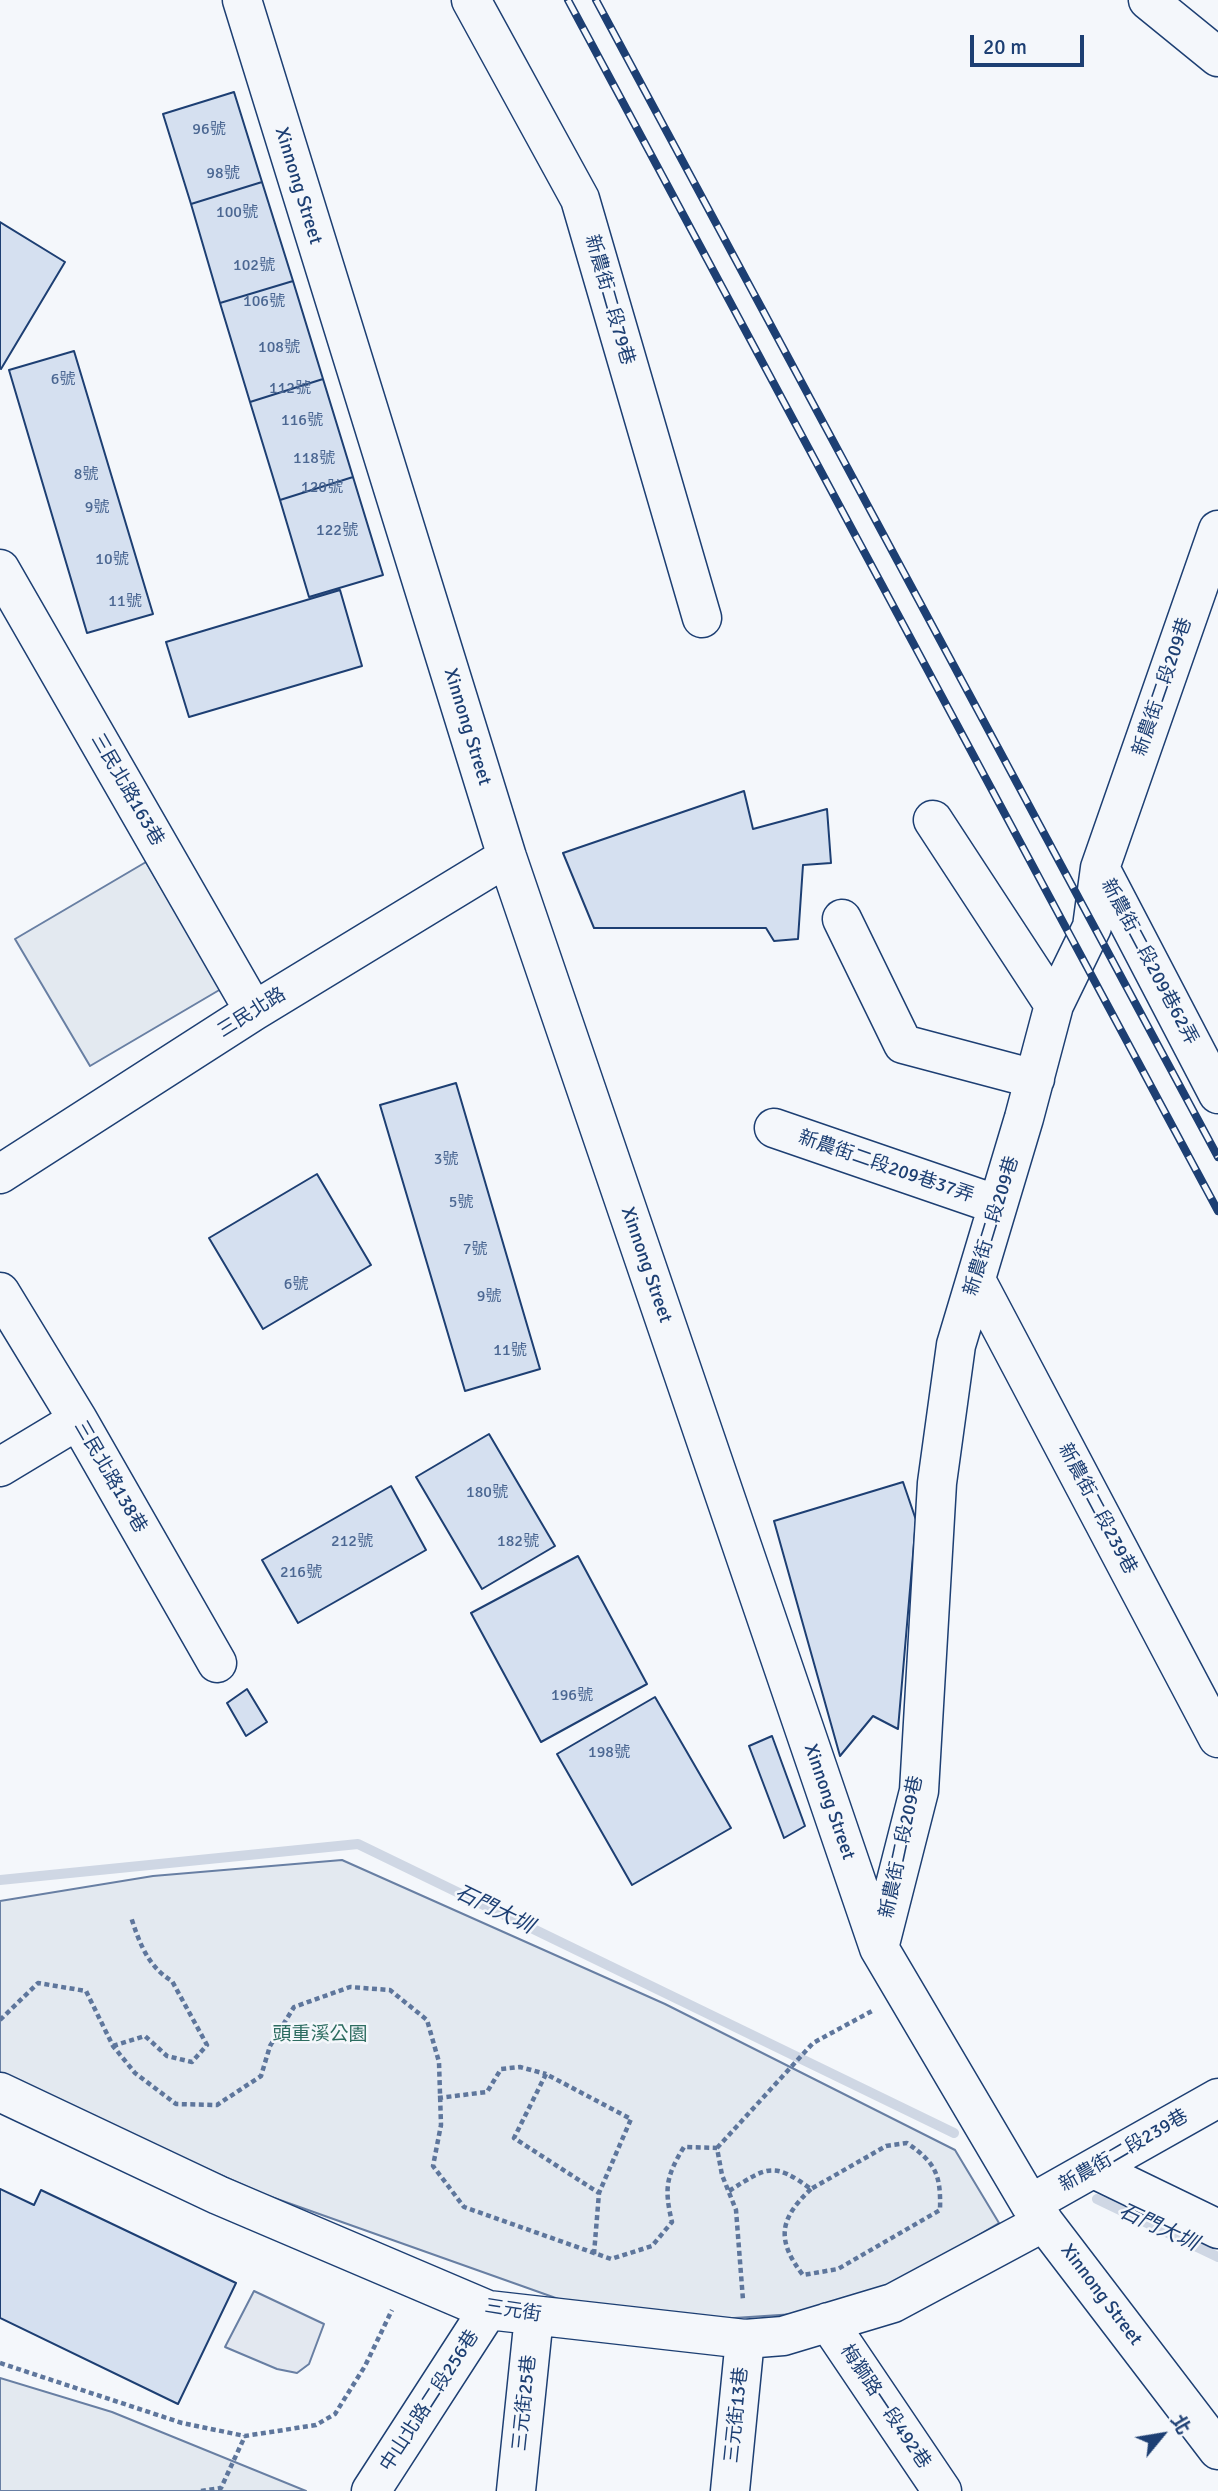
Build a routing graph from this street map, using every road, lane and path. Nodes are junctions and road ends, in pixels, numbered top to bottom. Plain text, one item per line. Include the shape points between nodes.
1 (242, 0) edge
2 (471, 0) edge
3 (1148, 0) edge
4 (1218, 57) edge
5 (1218, 530) edge
6 (0, 569) edge
7 (702, 618) dead end
8 (933, 820) dead end
9 (507, 857) junction
10 (1100, 868) junction
11 (842, 919) dead end
12 (1054, 1005) junction
13 (254, 1011) junction
14 (1035, 1079) junction
15 (1218, 1094) edge
16 (774, 1128) dead end
17 (0, 1174) edge
18 (999, 1205) junction
19 (976, 1280) junction
20 (0, 1292) edge
21 (78, 1420) junction
22 (0, 1467) edge
23 (217, 1664) dead end
24 (1218, 1738) edge
25 (131, 1917) dead end
26 (879, 1948) junction
27 (904, 1993) junction
28 (0, 2020) edge
29 (113, 2046) junction
30 (546, 2074) junction
31 (0, 2092) edge
32 (438, 2098) junction
33 (1218, 2098) edge
34 (717, 2148) junction
35 (1094, 2169) junction
36 (811, 2189) junction
37 (729, 2191) junction
38 (599, 2193) junction
39 (1037, 2213) junction
40 (1218, 2229) edge
41 (594, 2254) junction
42 (488, 2310) junction
43 (534, 2316) junction
44 (828, 2322) junction
45 (379, 2338) dead end
46 (745, 2339) junction
47 (0, 2363) edge
48 (245, 2436) junction
49 (1218, 2450) edge
50 (221, 2490) edge
51 (201, 2491) edge
52 (371, 2491) edge
53 (516, 2491) edge
54 (730, 2491) edge
55 (942, 2491) edge

1 - 9 street, Xinnong Street
2 - 7 street, 新農街二段79巷 via 580,199
3 - 4 street
5 - 10 street, 新農街二段209巷
6 - 13 street, 三民北路163巷
8 - 12 street
9 - 13 street, 三民北路
9 - 26 street, Xinnong Street
10 - 12 street, 新農街二段209巷 via 1092,927
10 - 15 street, 新農街二段209巷62弄
11 - 14 street via 903,1044
12 - 14 street, 新農街二段209巷
13 - 17 street, 三民北路
14 - 18 street, 新農街二段209巷
16 - 18 street, 新農街二段209巷37弄
18 - 19 street, 新農街二段209巷
19 - 24 street, 新農街二段239巷
19 - 26 street, 新農街二段209巷 via 956,1345 937,1482 919,1791
20 - 21 street, 三民北路138巷
21 - 22 street
21 - 23 street, 三民北路138巷
25 - 29 path via 141,1948 172,1981 206,2045 192,2062 166,2056 145,2036
26 - 27 street, Xinnong Street
27 - 34 path via 813,2043
27 - 39 street, Xinnong Street
28 - 29 path via 38,1983 86,1990
29 - 32 path via 135,2073 176,2104 217,2105 261,2076 270,2046 294,2007 350,1987 390,1990 428,2020 439,2062
30 - 32 path via 520,2067 501,2070 487,2092
30 - 38 path via 514,2138
30 - 38 path via 631,2119
31 - 42 street, 三元街 via 218,2194
32 - 41 path via 441,2124 433,2166 464,2207
33 - 35 street, 新農街二段239巷
34 - 37 path
34 - 41 path via 684,2147 669,2171 667,2199 672,2222 652,2246 611,2259
35 - 39 street, 新農街二段239巷
35 - 40 street
36 - 36 path via 886,2146 907,2143 930,2159 940,2190 940,2210 838,2269 803,2275 787,2254 784,2222 794,2204
36 - 37 path via 788,2171 761,2171
37 - 46 path via 738,2222
38 - 41 path
39 - 44 street, 三元街 via 893,2303
39 - 49 street, Xinnong Street
42 - 43 street, 三元街
42 - 52 street, 中山北路二段256巷
43 - 46 street, 三元街
43 - 53 street, 三元街25巷
44 - 46 street, 三元街 via 783,2336
44 - 55 street, 梅獅路一段492巷
45 - 48 path via 335,2414 316,2424
46 - 54 street, 三元街13巷
47 - 48 path via 182,2423
48 - 50 path
50 - 51 path

